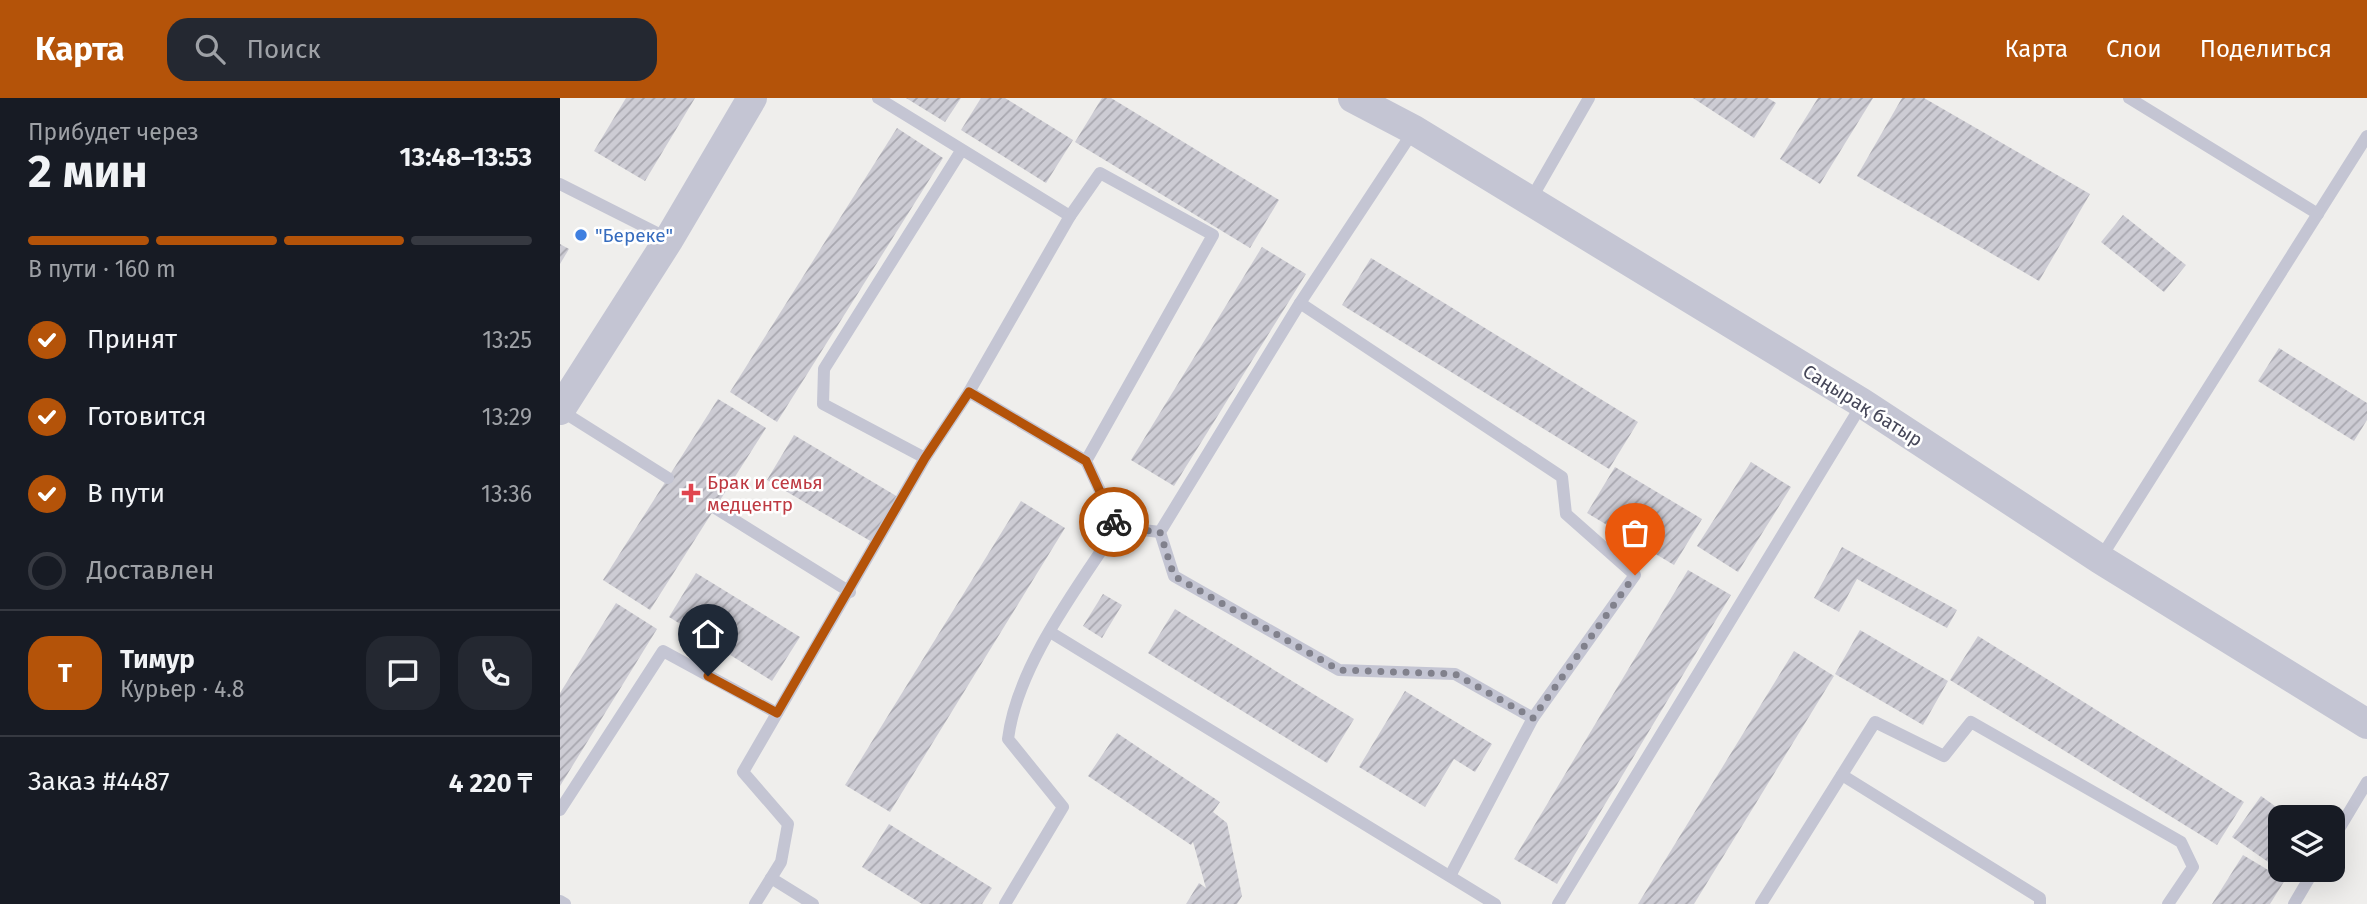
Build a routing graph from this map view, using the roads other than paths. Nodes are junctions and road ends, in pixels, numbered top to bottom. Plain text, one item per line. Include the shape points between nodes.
1 (752, 98) edge
2 (878, 98) edge
3 (1353, 98) edge
4 (1589, 98) edge
5 (2129, 98) edge
6 (1414, 130) junction
7 (2367, 136) edge
8 (961, 151) junction
9 (560, 184) edge
10 (1530, 201) junction
11 (2318, 214) junction
12 (1070, 216) junction
13 (669, 239) junction
14 (1300, 303) junction
15 (969, 392) junction
16 (1862, 403) junction
17 (560, 410) edge
18 (925, 458) junction
19 (1086, 461) junction
20 (668, 478) dead end
21 (715, 508) dead end
22 (1116, 527) junction
23 (1160, 532) junction
24 (2100, 559) junction
25 (849, 592) junction
26 (1050, 632) junction
27 (777, 713) junction
28 (1533, 718) junction
29 (2367, 724) edge
30 (1842, 775) junction
31 (2367, 782) edge
32 (560, 810) edge
33 (2345, 819) edge
34 (1450, 876) junction
35 (771, 878) junction
36 (2307, 882) edge
37 (560, 901) edge
38 (565, 904) edge
39 (755, 904) edge
40 (813, 904) edge
41 (1005, 904) edge
42 (1495, 904) edge
43 (1558, 904) edge
44 (1761, 904) edge
45 (2040, 904) edge
46 (2168, 904) edge
47 (2294, 904) edge

1 - 13 street
2 - 8 lane
3 - 6 street, Саңырақ батыр
4 - 10 lane
5 - 11 lane
6 - 10 street, Саңырақ батыр
6 - 14 lane
7 - 11 lane
8 - 12 lane
8 - 18 lane via 824,369 823,404
9 - 13 lane
10 - 16 street, Саңырақ батыр
11 - 24 lane
12 - 15 lane
12 - 19 lane via 1100,173 1213,235
13 - 17 street
14 - 23 lane
14 - 28 lane via 1562,477 1566,514 1635,575
15 - 18 lane
15 - 19 lane
16 - 24 street, Саңырақ батыр
16 - 43 lane
17 - 20 lane
18 - 25 lane
19 - 22 lane
21 - 25 lane
22 - 23 lane
22 - 26 lane
23 - 28 lane via 1174,576 1339,670 1455,674
24 - 29 street, Саңырақ батыр
25 - 27 lane
26 - 34 lane
26 - 41 lane via 1011,712 1008,739 1063,807
27 - 32 lane via 663,651
27 - 35 lane via 743,772 788,824 781,862
28 - 34 lane
30 - 44 lane
30 - 45 lane via 2039,898
30 - 46 lane via 1875,722 1944,756 1971,722 2181,842 2193,867
31 - 33 lane
34 - 42 lane
35 - 39 lane
35 - 40 lane
36 - 47 lane
37 - 38 lane

